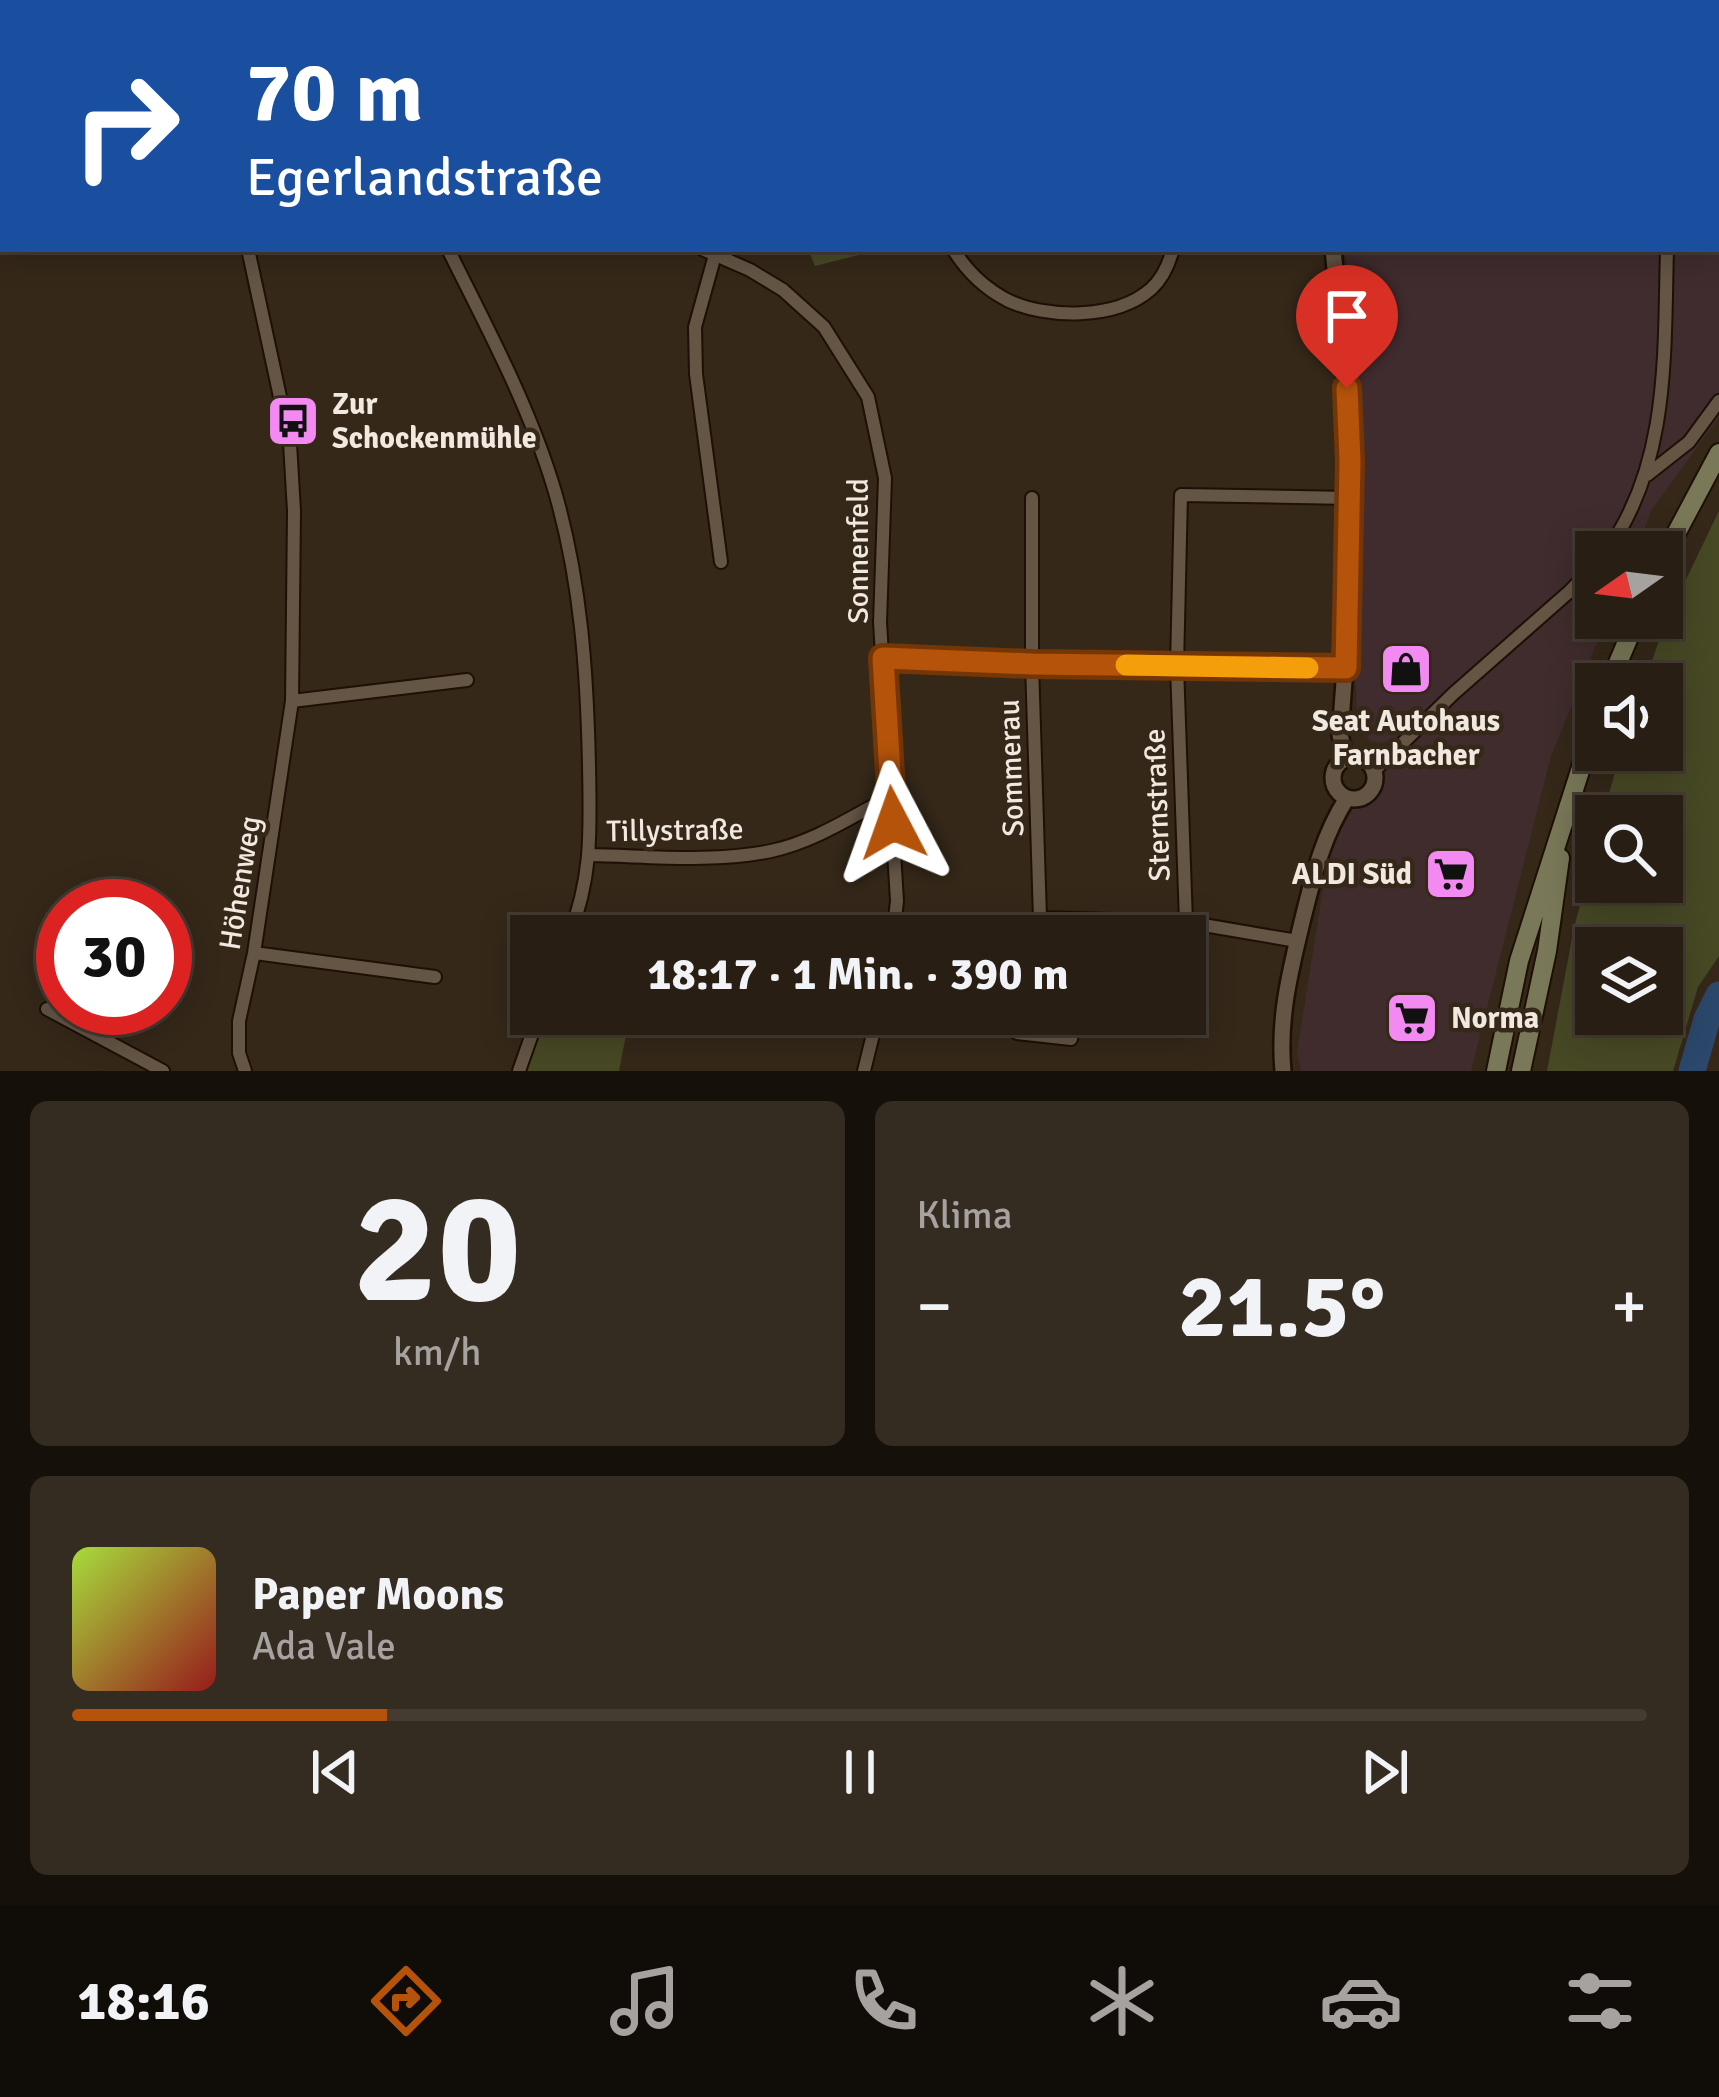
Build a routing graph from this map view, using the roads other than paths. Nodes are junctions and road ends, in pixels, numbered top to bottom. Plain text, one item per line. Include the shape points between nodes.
1 (249, 252) edge
2 (450, 252) edge
3 (708, 252) edge
4 (955, 252) edge
5 (1172, 252) edge
6 (1333, 252) edge
7 (1667, 252) edge
8 (1719, 401) edge
9 (1719, 453) edge
10 (1647, 475) junction
11 (1032, 498) dead end
12 (1350, 498) junction
13 (1621, 531) edge
14 (1677, 531) edge
15 (721, 562) dead end
16 (1575, 586) edge
17 (883, 658) junction
18 (1032, 664) junction
19 (1178, 666) junction
20 (1346, 668) junction
21 (467, 680) dead end
22 (292, 701) junction
23 (1346, 758) junction
24 (1374, 771) junction
25 (1579, 771) edge
26 (891, 796) junction
27 (1347, 798) junction
28 (1569, 800) junction
29 (590, 855) junction
30 (578, 915) edge
31 (895, 915) edge
32 (1040, 915) edge
33 (1186, 915) edge
34 (1206, 925) edge
35 (1298, 941) junction
36 (254, 953) junction
37 (435, 977) dead end
38 (96, 1035) edge
39 (531, 1035) edge
40 (873, 1035) edge
41 (1035, 1035) edge
42 (1072, 1035) edge
43 (163, 1071) edge
44 (245, 1071) edge
45 (519, 1071) edge
46 (864, 1071) edge
47 (1283, 1071) edge
48 (1496, 1071) edge
49 (1522, 1071) edge

1 - 22 street via 290,443
2 - 29 street via 512,377 561,518 586,667
3 - 15 street via 696,374
3 - 17 street, Sonnenfeld via 783,290 824,327 868,397 885,478
4 - 5 street via 1006,299 1084,314 1153,288
6 - 12 street
7 - 10 street via 1663,386
8 - 10 street via 1690,442
9 - 14 main road
10 - 13 street
11 - 18 street, Sommerau
12 - 19 street, Sternstraße via 1181,495
12 - 20 street
16 - 24 street
17 - 18 street
17 - 26 street, Sonnenfeld
18 - 19 street
18 - 32 street, Sommerau
19 - 20 street
19 - 33 street, Sternstraße
20 - 23 street
21 - 22 street
22 - 36 street, Höhenweg
23 - 24 street
23 - 27 street via 1334,782
24 - 27 street via 1367,796
25 - 28 main road
26 - 29 street, Tillystraße via 773,851
26 - 31 street, Sonnenfeld
27 - 35 street via 1316,864
28 - 48 main road via 1519,961
28 - 49 main road
29 - 30 street
34 - 35 street, Sommerau
35 - 47 street via 1282,1006
36 - 37 street
36 - 44 street, Höhenweg via 239,1021
38 - 43 street
39 - 45 street
40 - 46 street
41 - 42 street

